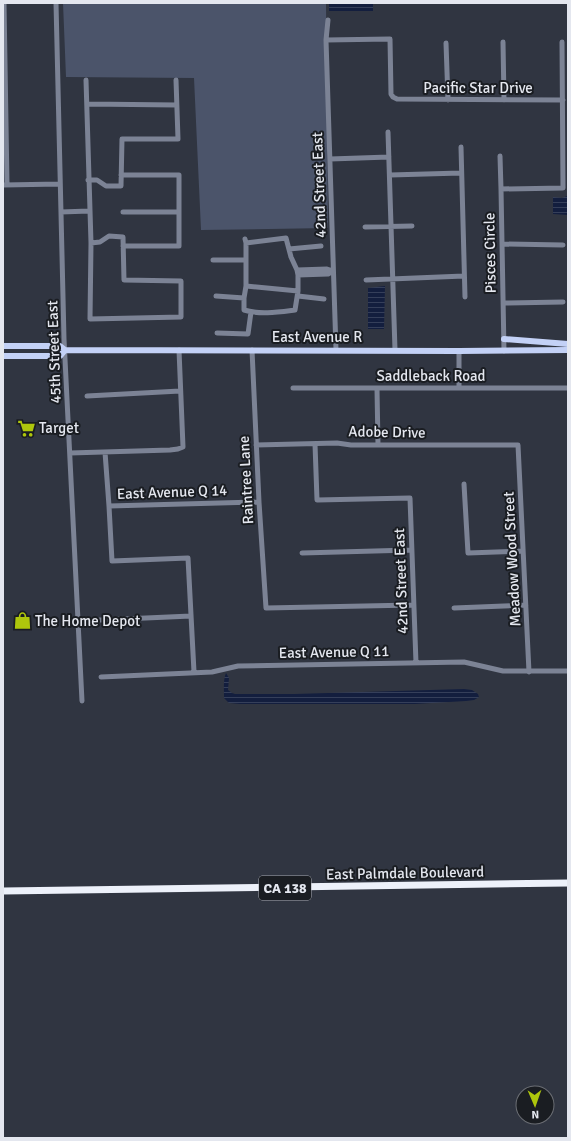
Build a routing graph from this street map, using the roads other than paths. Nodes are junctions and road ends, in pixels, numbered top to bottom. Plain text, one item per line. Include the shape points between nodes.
1 (4, 3) edge
2 (56, 3) edge
3 (328, 20) dead end
4 (3, 34) edge
5 (326, 40) junction
6 (503, 42) dead end
7 (562, 42) dead end
8 (446, 43) dead end
9 (86, 80) dead end
10 (176, 80) dead end
11 (4, 81) edge
12 (448, 100) junction
13 (504, 100) junction
14 (562, 100) junction
15 (87, 104) junction
16 (177, 105) junction
17 (5, 132) edge
18 (388, 132) dead end
19 (565, 144) edge
20 (461, 147) dead end
21 (500, 156) dead end
22 (389, 157) junction
23 (330, 159) junction
24 (461, 173) junction
25 (122, 175) junction
26 (390, 175) junction
27 (88, 180) junction
28 (60, 184) junction
29 (5, 185) edge
30 (501, 189) junction
31 (90, 211) junction
32 (61, 212) junction
33 (123, 212) dead end
34 (179, 212) junction
35 (412, 226) dead end
36 (364, 227) dead end
37 (391, 227) junction
38 (90, 243) junction
39 (502, 244) junction
40 (563, 245) dead end
41 (123, 246) junction
42 (321, 246) dead end
43 (289, 249) junction
44 (214, 260) dead end
45 (246, 260) junction
46 (334, 271) junction
47 (298, 273) junction
48 (464, 276) junction
49 (393, 279) junction
50 (366, 280) dead end
51 (246, 286) junction
52 (298, 294) junction
53 (216, 296) dead end
54 (465, 297) dead end
55 (244, 298) junction
56 (324, 299) dead end
57 (503, 302) junction
58 (563, 302) dead end
59 (250, 312) junction
60 (217, 333) dead end
61 (504, 338) junction
62 (568, 344) edge
63 (3, 346) edge
64 (65, 350) junction
65 (179, 350) junction
66 (252, 350) junction
67 (336, 350) junction
68 (395, 350) junction
69 (568, 350) edge
70 (459, 351) junction
71 (504, 351) junction
72 (3, 356) edge
73 (293, 388) dead end
74 (459, 388) junction
75 (568, 388) edge
76 (377, 389) junction
77 (180, 391) junction
78 (87, 396) dead end
79 (315, 444) junction
80 (256, 445) junction
81 (378, 445) junction
82 (518, 445) joint
83 (105, 452) junction
84 (70, 453) junction
85 (464, 484) dead end
86 (259, 502) junction
87 (109, 506) junction
88 (411, 550) junction
89 (523, 551) junction
90 (302, 553) dead end
91 (413, 605) junction
92 (526, 605) junction
93 (454, 608) dead end
94 (191, 616) junction
95 (78, 621) junction
96 (416, 662) junction
97 (568, 671) edge
98 (194, 672) junction
99 (529, 672) junction
100 (101, 677) dead end
101 (82, 701) dead end
102 (568, 883) edge
103 (3, 891) edge

1 - 4 street
2 - 28 street, 45th Street East
3 - 5 street, 42nd Street East
4 - 11 street
5 - 12 street, Pacific Star Drive via 390,39 390,94 397,99
5 - 23 street, 42nd Street East
6 - 13 street
7 - 14 street
8 - 12 street
9 - 15 street
10 - 16 street
11 - 17 street
12 - 13 street, Pacific Star Drive
13 - 14 street, Pacific Star Drive
14 - 19 street
15 - 16 street
15 - 27 street
16 - 25 street via 178,139 122,139
17 - 29 street
18 - 22 street
19 - 30 street via 563,188
20 - 24 street
21 - 30 street, Pisces Circle
22 - 23 street
22 - 26 street
23 - 46 street, 42nd Street East
24 - 26 street
24 - 48 street
25 - 27 street via 122,186 106,186 97,180
25 - 34 street via 179,175
26 - 37 street
27 - 31 street
28 - 29 street
28 - 32 street, 45th Street East
30 - 39 street, Pisces Circle
31 - 32 street
31 - 38 street
32 - 64 street, 45th Street East
33 - 34 street
34 - 41 street via 178,246
35 - 37 street
36 - 37 street
37 - 49 street
38 - 41 street via 100,242 109,236 123,237
38 - 41 street via 90,319 181,317 180,281 124,280
39 - 40 street
39 - 57 street, Pisces Circle
42 - 43 street
43 - 45 street via 286,238 245,241
43 - 47 street
44 - 45 street
45 - 51 street
46 - 47 street via 328,274
46 - 67 street, 42nd Street East
47 - 52 street
48 - 49 street
48 - 54 street
49 - 50 street
49 - 68 street
51 - 52 street
51 - 55 street
52 - 56 street
52 - 59 street via 295,310 274,313
53 - 55 street
55 - 59 street via 244,310
57 - 58 street
57 - 61 street, Pisces Circle
59 - 60 street via 248,334
61 - 62 main road
61 - 71 street, Pisces Circle
63 - 64 main road, East Avenue R via 60,346
64 - 65 main road, East Avenue R
64 - 72 main road, East Avenue R via 60,356
64 - 84 street, 45th Street East
65 - 66 main road, East Avenue R
65 - 77 street
66 - 67 main road, East Avenue R
66 - 80 street, Raintree Lane
67 - 68 main road, East Avenue R
68 - 70 main road, East Avenue R
69 - 71 main road, East Avenue R
70 - 71 main road, East Avenue R
70 - 74 street
73 - 76 street, Saddleback Road
74 - 75 street, Saddleback Road
74 - 76 street, Saddleback Road
76 - 81 street
77 - 78 street
77 - 83 street via 183,447 170,450
79 - 80 street, Adobe Drive
79 - 81 street, Adobe Drive
79 - 88 street, 42nd Street East via 317,500 410,498
80 - 86 street, Raintree Lane
81 - 82 street, Adobe Drive
82 - 89 street, Meadow Wood Street
83 - 84 street
83 - 87 street
84 - 95 street, 45th Street East
85 - 89 street via 468,553
86 - 87 street, East Avenue Q 14
86 - 91 street, Raintree Lane via 266,608
87 - 94 street via 112,561 188,558
88 - 90 street
88 - 91 street, 42nd Street East
89 - 92 street, Meadow Wood Street
91 - 96 street, 42nd Street East
92 - 93 street
92 - 99 street, Meadow Wood Street
94 - 95 street
94 - 98 street
95 - 101 street, 45th Street East
96 - 98 street, East Avenue Q 11 via 238,666 212,672
96 - 99 street, East Avenue Q 11 via 464,662 503,671
97 - 99 street, East Avenue Q 11
98 - 100 street, East Avenue Q 11
102 - 103 highway, East Palmdale Boulevard / CA 138

